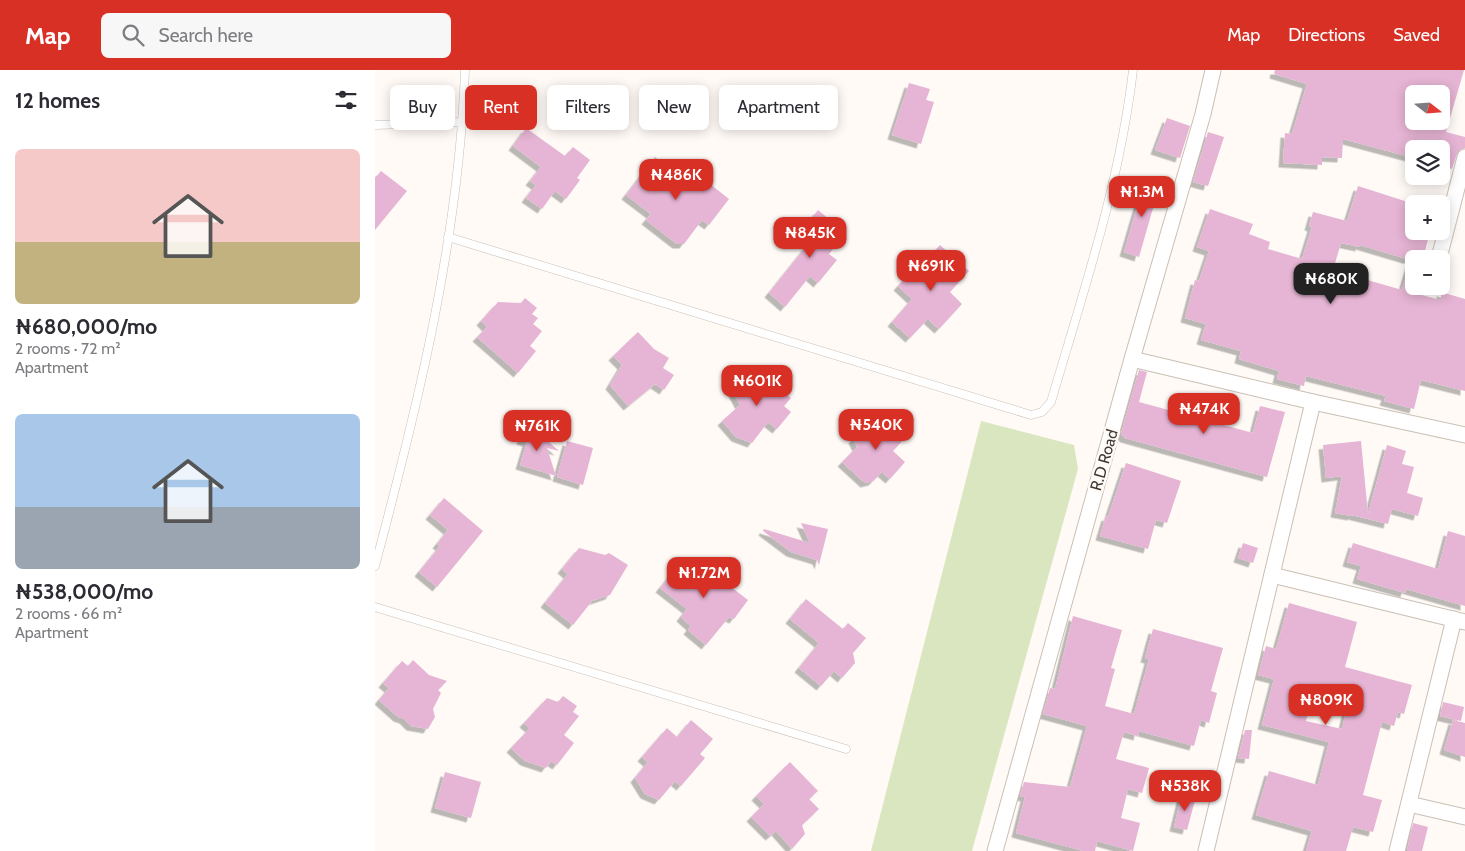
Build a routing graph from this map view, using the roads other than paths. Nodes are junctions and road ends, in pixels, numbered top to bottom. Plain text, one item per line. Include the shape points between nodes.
1 (465, 70) edge
2 (1133, 70) edge
3 (1213, 70) edge
4 (463, 122) junction
5 (375, 124) edge
6 (1465, 157) edge
7 (449, 237) junction
8 (1441, 250) edge
9 (1132, 359) junction
10 (1313, 402) junction
11 (1465, 435) edge
12 (375, 566) edge
13 (1272, 575) junction
14 (375, 607) edge
15 (1459, 621) edge
16 (846, 749) dead end
17 (1409, 804) junction
18 (1465, 817) edge
19 (995, 851) edge
20 (1205, 851) edge
21 (1397, 851) edge

1 - 4 lane
2 - 7 lane via 1129,110 1101,232 1051,402 1037,414 1021,412
3 - 9 street, R.D Road
4 - 5 lane
4 - 7 lane
6 - 8 street
7 - 12 lane via 405,451
9 - 10 street
9 - 19 street, R.D Road
10 - 11 street
10 - 13 street
13 - 15 street
13 - 20 street
14 - 16 lane
15 - 17 street
17 - 18 street
17 - 21 street

